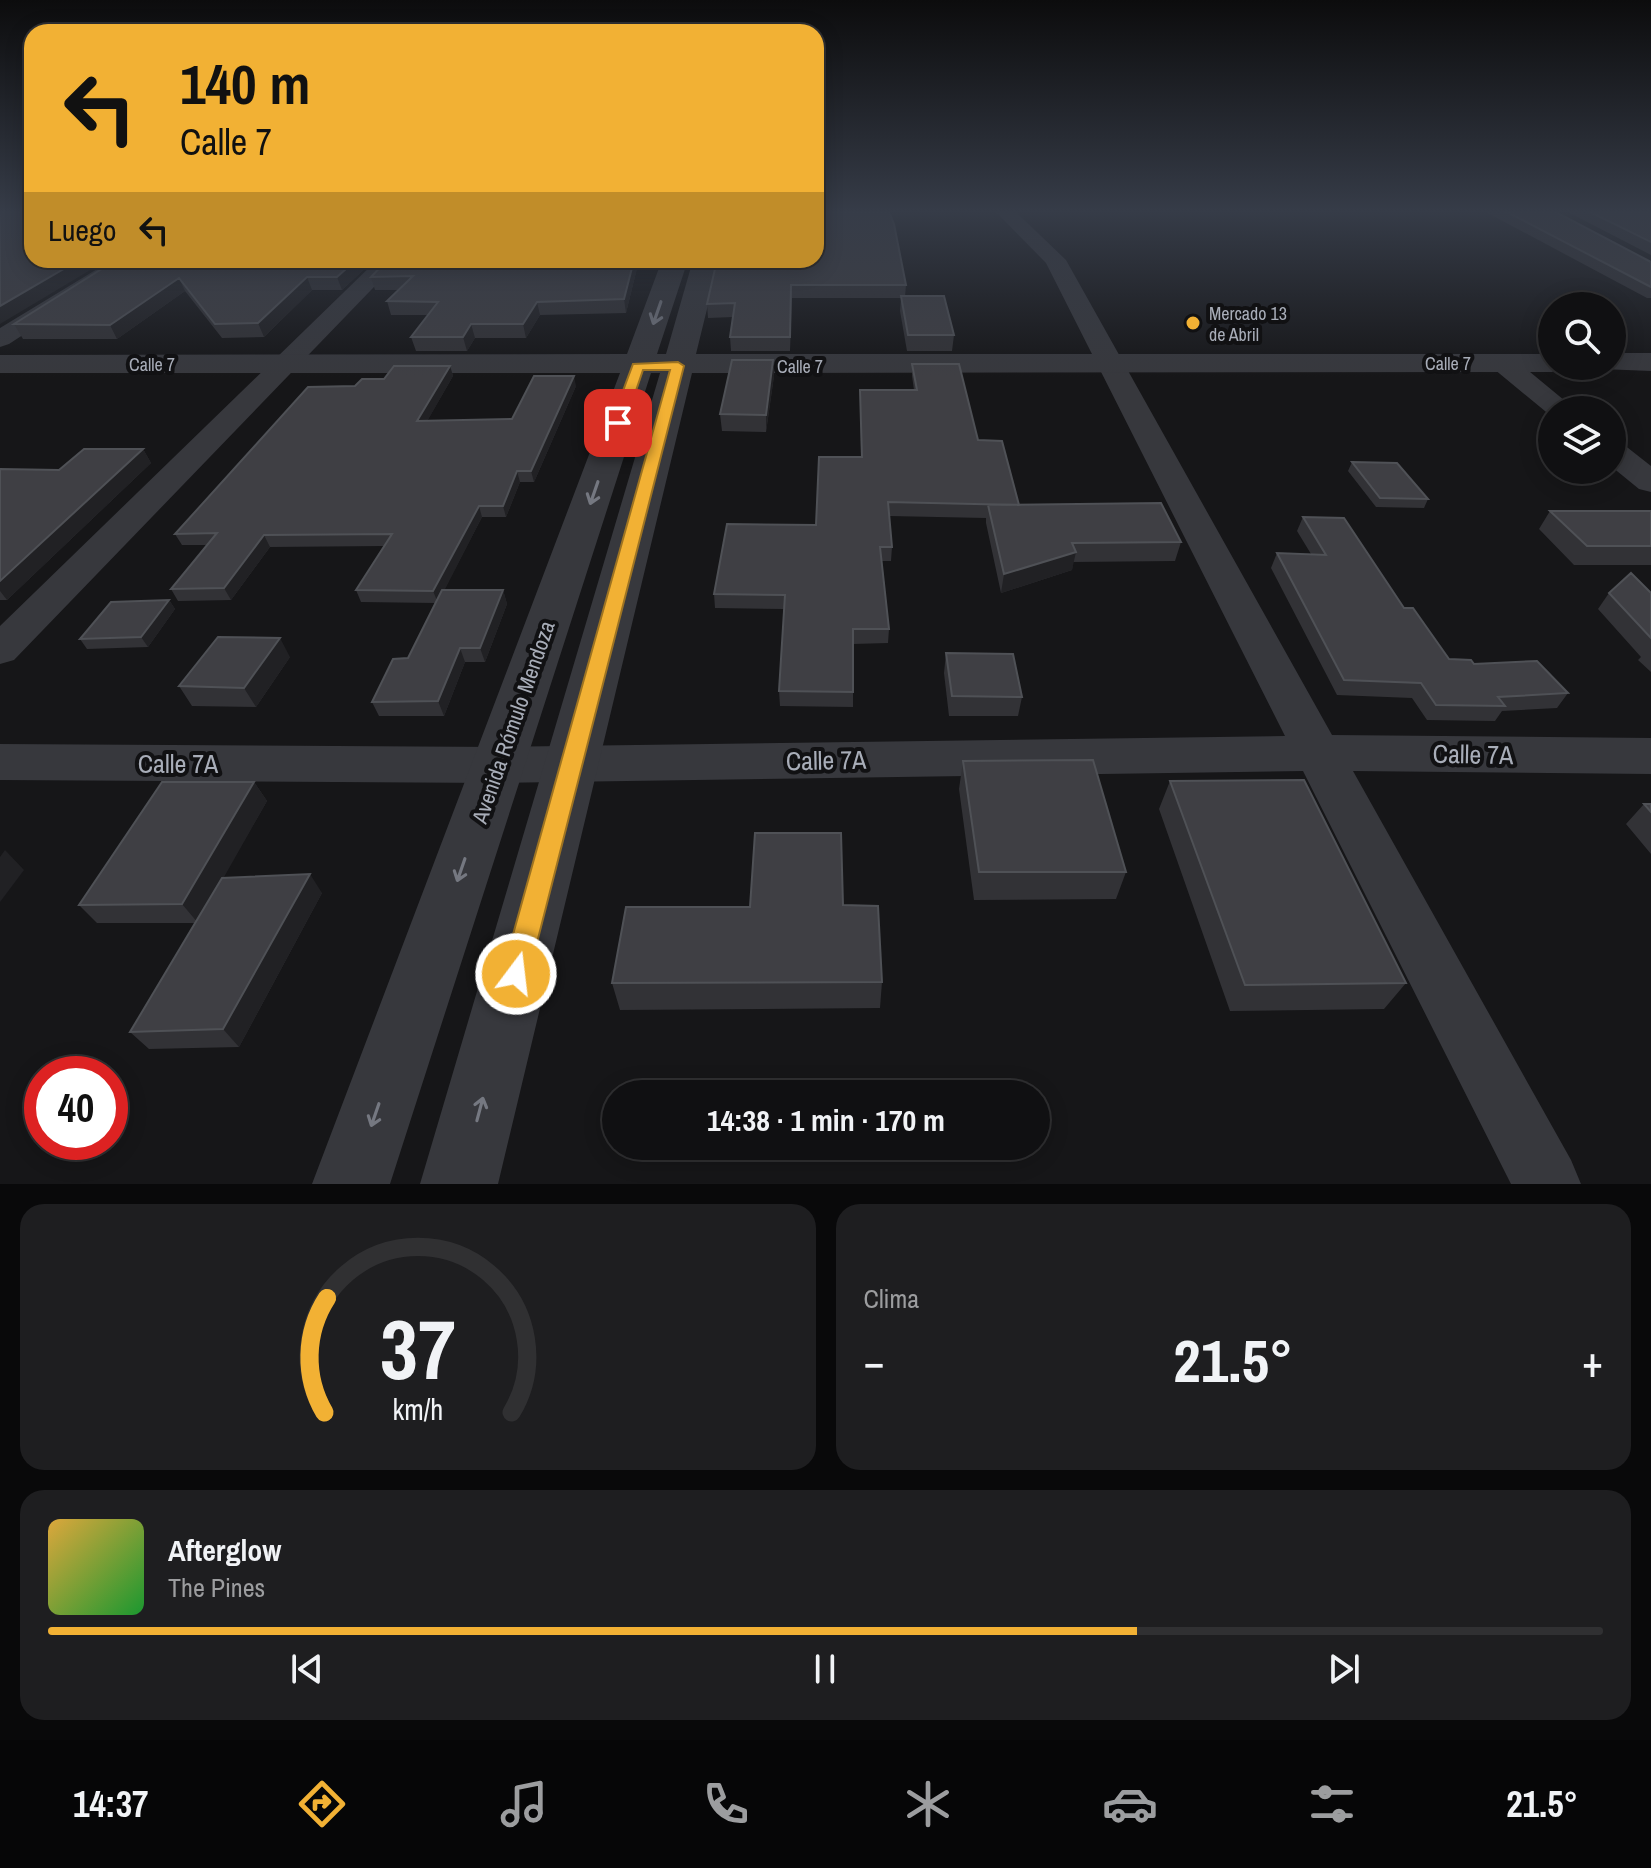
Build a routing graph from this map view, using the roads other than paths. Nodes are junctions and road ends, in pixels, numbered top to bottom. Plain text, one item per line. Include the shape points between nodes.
1 (1058, 266) edge
2 (114, 268) edge
3 (381, 268) edge
4 (674, 268) edge
5 (702, 268) edge
6 (0, 339) edge
7 (1626, 362) edge
8 (1651, 362) edge
9 (286, 363) junction
10 (1503, 363) junction
11 (1538, 363) edge
12 (0, 364) edge
13 (1112, 364) junction
14 (658, 366) junction
15 (1544, 396) edge
16 (1626, 462) edge
17 (1651, 482) edge
18 (0, 650) edge
19 (1319, 753) junction
20 (1651, 756) edge
21 (0, 762) edge
22 (572, 764) junction
23 (498, 765) junction
24 (351, 1184) edge
25 (459, 1184) edge
26 (1547, 1184) edge

1 - 13 street
2 - 6 street
3 - 9 street
4 -> 14 street, Avenida Rómulo Mendoza
5 - 14 street, Avenida Rómulo Mendoza
7 - 8 street
9 - 12 street, Calle 7
9 - 14 street, Calle 7
9 - 18 street
10 - 11 street, Calle 7
10 - 13 street, Calle 7
10 - 15 street
13 - 14 street, Calle 7
13 - 19 street
14 - 22 street, Avenida Rómulo Mendoza
14 -> 23 street, Avenida Rómulo Mendoza
16 - 17 street
19 - 20 street, Calle 7A
19 - 22 street, Calle 7A
19 - 26 street
21 - 23 street, Calle 7A
22 - 23 street, Calle 7A
25 -> 22 street, Avenida Rómulo Mendoza
23 -> 24 street, Avenida Rómulo Mendoza

